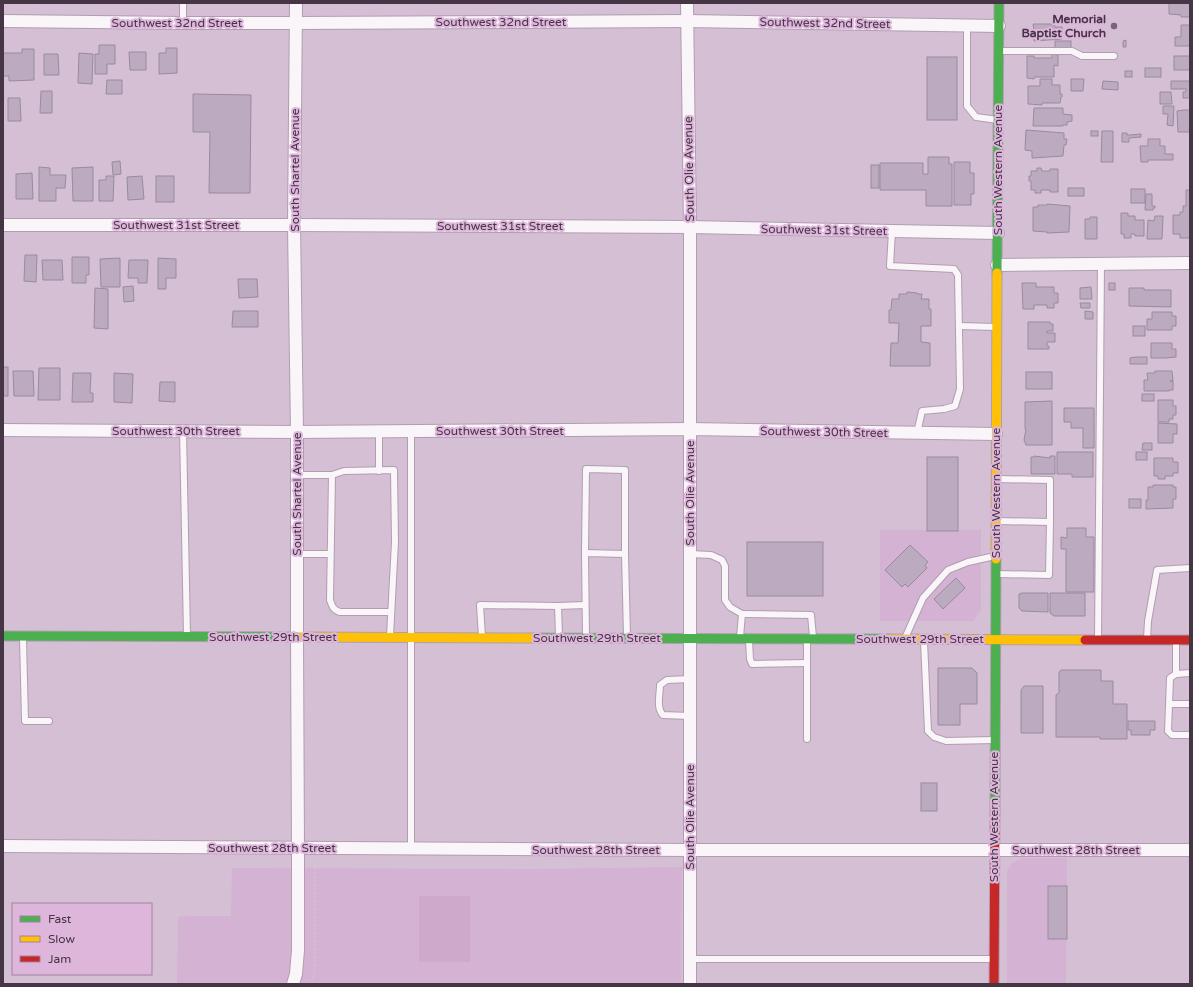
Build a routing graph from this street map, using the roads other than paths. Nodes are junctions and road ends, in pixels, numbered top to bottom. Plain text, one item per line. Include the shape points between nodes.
1 (183, 3) edge
2 (296, 3) edge
3 (687, 3) edge
4 (1000, 3) edge
5 (3, 21) edge
6 (687, 21) junction
7 (183, 23) junction
8 (296, 23) junction
9 (967, 26) junction
10 (999, 26) junction
11 (999, 51) junction
12 (1114, 56) dead end
13 (998, 120) junction
14 (3, 225) edge
15 (294, 225) junction
16 (690, 227) junction
17 (892, 231) junction
18 (998, 233) junction
19 (1101, 263) junction
20 (1190, 263) edge
21 (997, 265) junction
22 (960, 326) junction
23 (997, 327) junction
24 (690, 429) junction
25 (3, 430) edge
26 (183, 431) junction
27 (379, 431) junction
28 (412, 431) junction
29 (297, 432) junction
30 (917, 433) junction
31 (996, 434) junction
32 (379, 470) junction
33 (297, 475) junction
34 (332, 475) junction
35 (996, 479) junction
36 (996, 521) junction
37 (1050, 522) junction
38 (585, 553) junction
39 (297, 554) junction
40 (330, 554) junction
41 (625, 554) junction
42 (690, 554) junction
43 (996, 556) junction
44 (1190, 568) edge
45 (995, 574) junction
46 (585, 605) junction
47 (558, 606) junction
48 (391, 612) junction
49 (742, 614) junction
50 (3, 636) edge
51 (23, 636) junction
52 (187, 636) junction
53 (297, 637) junction
54 (390, 637) junction
55 (411, 637) junction
56 (482, 637) junction
57 (559, 638) junction
58 (586, 638) junction
59 (627, 638) junction
60 (690, 638) junction
61 (740, 638) junction
62 (749, 638) junction
63 (810, 639) junction
64 (905, 640) junction
65 (924, 640) junction
66 (995, 640) junction
67 (1098, 640) junction
68 (1147, 640) junction
69 (1176, 640) junction
70 (1190, 640) edge
71 (807, 663) junction
72 (1190, 673) edge
73 (1176, 674) junction
74 (690, 679) junction
75 (1170, 704) junction
76 (1190, 704) edge
77 (690, 716) junction
78 (49, 721) dead end
79 (1190, 735) edge
80 (807, 739) dead end
81 (995, 740) junction
82 (3, 846) edge
83 (298, 848) junction
84 (411, 849) junction
85 (690, 850) junction
86 (994, 850) junction
87 (1190, 850) edge
88 (690, 959) junction
89 (994, 959) junction
90 (293, 984) edge
91 (690, 984) edge
92 (994, 984) edge

1 - 7 lane
2 - 8 street, South Shartel Avenue
3 - 6 street, South Olie Avenue
4 - 10 main road, South Western Avenue
5 - 7 street, Southwest 32nd Street
6 - 8 street, Southwest 32nd Street
6 - 9 street, Southwest 32nd Street
6 - 16 street, South Olie Avenue
7 - 8 street, Southwest 32nd Street
8 - 15 street, South Shartel Avenue
9 - 10 street, Southwest 32nd Street
9 - 13 lane via 967,106 976,117
10 - 11 main road, South Western Avenue
11 - 12 lane via 1072,51 1082,56
11 - 13 main road, South Western Avenue
13 - 18 main road, South Western Avenue
14 - 15 street, Southwest 31st Street
15 - 16 street, Southwest 31st Street
15 - 29 street, South Shartel Avenue
16 - 17 street, Southwest 31st Street
16 - 24 street, South Olie Avenue
17 - 18 street, Southwest 31st Street
17 - 22 lane via 890,266 954,269 958,275
18 - 21 main road, South Western Avenue
19 - 20 street
19 - 21 street
19 - 67 lane
21 - 23 main road, South Western Avenue
22 - 23 lane
22 - 30 lane via 960,389 955,406 922,411
23 - 31 main road, South Western Avenue
24 - 28 street, Southwest 30th Street
24 - 30 street, Southwest 30th Street
24 - 42 street, South Olie Avenue
25 - 26 street, Southwest 30th Street
26 - 29 street, Southwest 30th Street
26 - 52 lane
27 - 28 street, Southwest 30th Street
27 - 29 street, Southwest 30th Street
27 - 32 lane
28 - 55 lane
29 - 33 street, South Shartel Avenue
30 - 31 street, Southwest 30th Street
31 - 35 main road, South Western Avenue
32 - 34 lane via 344,471
32 - 48 lane via 394,470 395,542
33 - 34 lane
33 - 39 street, South Shartel Avenue
34 - 40 lane
35 - 36 main road, South Western Avenue
35 - 37 lane via 1050,480
36 - 37 lane
36 - 43 main road, South Western Avenue
37 - 45 lane via 1049,575
38 - 41 lane
38 - 41 lane via 586,470 625,470
38 - 46 lane
39 - 40 lane
39 - 53 street, South Shartel Avenue
40 - 48 lane via 330,600 336,611
41 - 59 lane
42 - 49 lane via 711,555 722,560 725,566 725,600 730,607
42 - 60 street, South Olie Avenue
43 - 45 main road, South Western Avenue
43 - 64 lane via 968,562 948,570 923,598
44 - 68 lane via 1157,570
45 - 66 main road, South Western Avenue
46 - 47 lane
46 - 58 lane
47 - 56 lane via 480,605
47 - 57 lane
48 - 54 lane
49 - 61 lane
49 - 63 lane via 811,614
50 - 51 main road, Southwest 29th Street
51 - 52 main road, Southwest 29th Street
51 - 78 lane via 25,721
52 - 53 main road, Southwest 29th Street
53 - 54 main road, Southwest 29th Street
53 - 83 street, South Shartel Avenue
54 - 55 main road, Southwest 29th Street
55 - 56 main road, Southwest 29th Street
55 - 84 lane
56 - 57 main road, Southwest 29th Street
57 - 58 main road, Southwest 29th Street
58 - 59 main road, Southwest 29th Street
59 - 60 main road, Southwest 29th Street
60 - 61 main road, Southwest 29th Street
60 - 74 street, South Olie Avenue
61 - 62 main road, Southwest 29th Street
62 - 63 main road, Southwest 29th Street
62 - 71 lane via 752,664
63 - 64 main road, Southwest 29th Street
63 - 71 lane
64 - 65 main road, Southwest 29th Street
65 - 66 main road, Southwest 29th Street
65 - 81 lane via 928,731 934,737 946,741
66 - 67 main road, Southwest 29th Street
66 - 81 main road, South Western Avenue
67 - 68 main road, Southwest 29th Street
68 - 69 main road, Southwest 29th Street
69 - 70 main road, Southwest 29th Street
69 - 73 lane
71 - 80 lane
72 - 73 lane
73 - 75 lane via 1170,678
74 - 77 street, South Olie Avenue
74 - 77 lane via 667,680 660,685 659,707 663,715
75 - 76 lane
75 - 79 lane via 1168,731 1172,735
77 - 85 street, South Olie Avenue
81 - 86 main road, South Western Avenue
82 - 83 street, Southwest 28th Street
83 - 84 street, Southwest 28th Street
83 - 90 street, South Shartel Avenue via 298,950
84 - 85 street, Southwest 28th Street
85 - 86 street, Southwest 28th Street
85 - 88 street, South Olie Avenue
86 - 87 street, Southwest 28th Street
86 - 89 main road, South Western Avenue
88 - 89 lane
88 - 91 street, South Olie Avenue
89 - 92 main road, South Western Avenue

